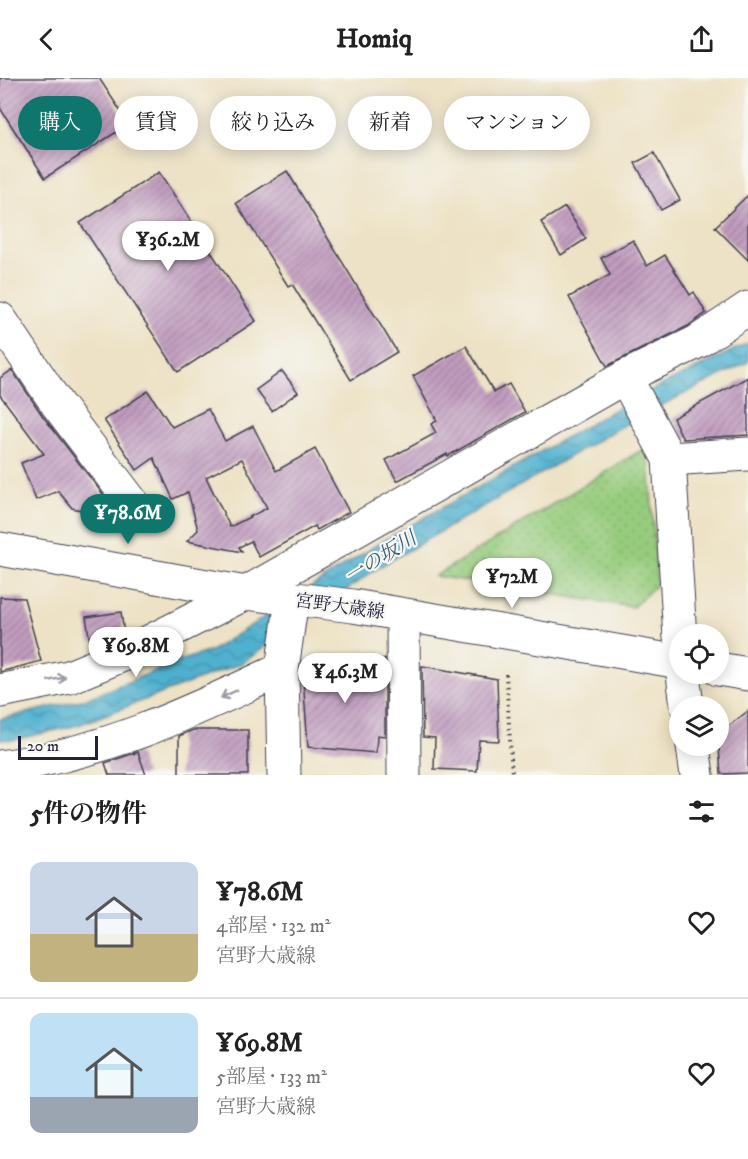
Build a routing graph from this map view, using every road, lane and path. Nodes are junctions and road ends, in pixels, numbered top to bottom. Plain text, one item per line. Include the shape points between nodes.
1 (748, 308) edge
2 (0, 318) edge
3 (627, 381) junction
4 (748, 454) edge
5 (669, 459) junction
6 (134, 505) dead end
7 (0, 549) edge
8 (246, 593) junction
9 (292, 599) junction
10 (403, 616) junction
11 (679, 624) edge
12 (284, 655) junction
13 (669, 660) edge
14 (729, 671) edge
15 (506, 674) dead end
16 (748, 674) edge
17 (0, 691) edge
18 (694, 756) edge
19 (0, 767) edge
20 (284, 775) edge
21 (404, 775) edge
22 (512, 775) edge
23 (697, 775) edge

1 - 3 street via 698,342
2 - 6 street via 57,404
3 - 5 street
3 - 8 street
4 - 5 street
5 - 11 street
7 - 8 street, 宮野大歳線
8 - 9 street, 宮野大歳線
17 -> 8 street via 69,677 125,654
9 - 10 street, 宮野大歳線
9 - 12 street
10 - 13 street, 宮野大歳線
10 - 21 street
12 -> 19 street via 181,716 45,762
12 - 20 street
14 - 16 street
15 - 22 path
18 - 23 street

